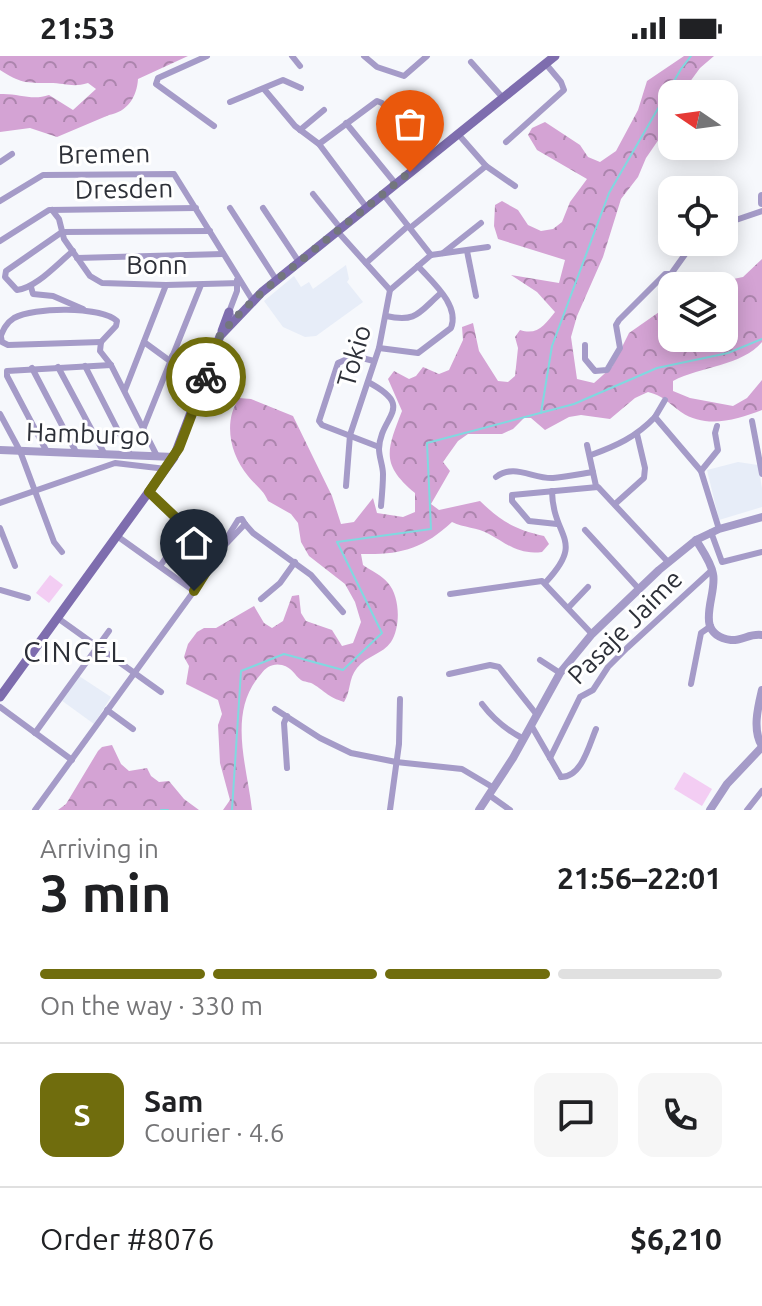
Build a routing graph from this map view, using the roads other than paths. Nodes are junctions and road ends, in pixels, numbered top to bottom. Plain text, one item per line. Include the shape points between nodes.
1 (207, 56) edge
2 (292, 56) edge
3 (364, 56) edge
4 (427, 56) edge
5 (555, 56) edge
6 (471, 62) dead end
7 (545, 63) junction
8 (300, 66) dead end
9 (301, 88) dead end
10 (264, 89) junction
11 (503, 98) junction
12 (230, 102) dead end
13 (324, 110) dead end
14 (346, 123) junction
15 (214, 126) dead end
16 (300, 130) junction
17 (458, 134) junction
18 (506, 142) dead end
19 (319, 144) junction
20 (12, 154) dead end
21 (425, 160) junction
22 (0, 162) edge
23 (486, 166) junction
24 (395, 183) junction
25 (515, 186) dead end
26 (313, 194) dead end
27 (383, 194) junction
28 (762, 196) edge
29 (1, 201) edge
30 (762, 203) edge
31 (196, 208) junction
32 (230, 208) dead end
33 (263, 208) dead end
34 (367, 208) junction
35 (61, 209) junction
36 (52, 210) junction
37 (762, 211) edge
38 (738, 219) edge
39 (481, 223) dead end
40 (409, 227) junction
41 (62, 229) junction
42 (340, 230) junction
43 (210, 231) junction
44 (0, 241) edge
45 (488, 247) dead end
46 (467, 251) junction
47 (443, 253) junction
48 (75, 254) junction
49 (223, 254) junction
50 (431, 255) junction
51 (684, 256) edge
52 (299, 262) junction
53 (366, 263) junction
54 (418, 266) junction
55 (238, 281) junction
56 (277, 281) junction
57 (166, 285) junction
58 (201, 285) junction
59 (31, 287) junction
60 (390, 290) junction
61 (237, 291) junction
62 (441, 293) junction
63 (250, 296) junction
64 (476, 296) dead end
65 (85, 311) junction
66 (231, 315) junction
67 (386, 316) junction
68 (0, 338) edge
69 (101, 342) junction
70 (144, 342) junction
71 (585, 345) dead end
72 (379, 348) junction
73 (171, 358) junction
74 (374, 361) junction
75 (111, 365) junction
76 (85, 366) junction
77 (58, 367) junction
78 (32, 368) junction
79 (5, 369) edge
80 (205, 382) junction
81 (368, 382) junction
82 (124, 390) junction
83 (665, 400) dead end
84 (0, 414) edge
85 (655, 417) junction
86 (752, 421) dead end
87 (717, 426) dead end
88 (144, 427) junction
89 (637, 434) junction
90 (350, 435) junction
91 (587, 445) dead end
92 (379, 447) junction
93 (0, 450) edge
94 (20, 451) junction
95 (47, 452) junction
96 (76, 452) junction
97 (104, 453) junction
98 (130, 454) junction
99 (591, 455) junction
100 (157, 456) junction
101 (174, 457) junction
102 (166, 469) junction
103 (701, 471) junction
104 (593, 472) junction
105 (762, 474) edge
106 (496, 477) dead end
107 (346, 486) dead end
108 (596, 486) junction
109 (35, 490) junction
110 (552, 491) junction
111 (149, 492) junction
112 (0, 503) edge
113 (615, 504) junction
114 (381, 506) dead end
115 (762, 517) edge
116 (557, 524) junction
117 (0, 528) edge
118 (187, 529) junction
119 (585, 530) dead end
120 (715, 531) junction
121 (117, 536) junction
122 (696, 540) junction
123 (62, 552) dead end
124 (762, 552) edge
125 (216, 556) junction
126 (295, 562) junction
127 (668, 562) junction
128 (15, 566) dead end
129 (160, 566) junction
130 (712, 570) junction
131 (546, 582) junction
132 (588, 587) dead end
133 (639, 589) junction
134 (194, 591) junction
135 (0, 592) edge
136 (450, 594) dead end
137 (28, 598) dead end
138 (261, 599) dead end
139 (569, 607) junction
140 (343, 612) dead end
141 (59, 619) junction
142 (711, 626) junction
143 (109, 631) dead end
144 (762, 633) edge
145 (592, 634) junction
146 (98, 647) junction
147 (540, 660) dead end
148 (134, 672) junction
149 (560, 673) junction
150 (449, 674) dead end
151 (691, 684) dead end
152 (762, 690) edge
153 (161, 692) dead end
154 (0, 697) edge
155 (400, 699) dead end
156 (482, 704) dead end
157 (0, 707) edge
158 (275, 709) dead end
159 (107, 710) junction
160 (537, 715) junction
161 (287, 716) junction
162 (531, 725) junction
163 (133, 729) dead end
164 (596, 729) dead end
165 (35, 733) junction
166 (524, 739) junction
167 (762, 746) edge
168 (550, 758) junction
169 (72, 760) junction
170 (396, 762) junction
171 (287, 768) dead end
172 (492, 791) junction
173 (762, 791) edge
174 (35, 810) edge
175 (390, 810) edge
176 (397, 810) edge
177 (479, 810) edge
178 (510, 810) edge
179 (710, 810) edge
180 (747, 810) edge

1 - 15 street via 158,78 156,84
2 - 8 street
3 - 4 street via 377,67 404,76
5 - 7 main road
6 - 11 street
7 - 11 main road
7 - 18 street via 564,90
9 - 10 street via 287,80
10 - 12 street
10 - 16 street
11 - 17 main road
13 - 16 street
14 - 19 street
14 - 21 street via 377,101 382,103
14 - 24 street
16 - 19 street
17 - 21 main road
17 - 23 street
19 - 34 street
20 - 22 street
21 - 24 main road
23 - 25 street
23 - 40 street
24 - 27 main road
26 - 42 street
27 - 34 main road
27 - 40 street
28 - 30 street
29 - 31 street, Bremen via 43,175 171,173
31 - 35 street, Dresden
31 - 43 street
32 - 56 street
33 - 52 street
34 - 42 main road
35 - 36 street, Dresden
35 - 41 street
36 - 41 street, Bonn
36 - 44 street
37 - 38 street
39 - 47 street
40 - 50 street
40 - 53 street
41 - 43 street
41 - 48 street, Bonn
41 - 59 street via 4,274 17,290
42 - 52 main road
42 - 53 street
43 - 49 street
45 - 46 street
46 - 47 street
46 - 64 street
47 - 50 street
48 - 49 street
48 - 57 street, Bonn via 90,276 102,283
48 - 59 street
49 - 55 street
50 - 54 street
51 - 71 street via 619,320 620,348 607,370 595,371 585,359
52 - 56 main road
53 - 60 street
54 - 60 street
54 - 62 street
55 - 58 street, Bonn
55 - 61 street
55 - 63 street
56 - 63 main road
57 - 58 street, Bonn
57 - 70 street
58 - 73 street
59 - 65 street via 33,294 53,296
60 - 67 street, Tokio
61 - 63 street
61 - 66 street
62 - 67 street via 412,318
62 - 72 street via 451,306 451,328 418,353
63 - 66 main road
65 - 68 street via 16,317
65 - 69 street via 117,321
66 - 80 main road
67 - 72 street, Tokio
68 - 69 street via 8,345
69 - 75 street via 100,351
70 - 73 street
70 - 82 street
72 - 74 street, Tokio
73 - 80 street
73 - 88 street
74 - 81 street, Tokio
74 - 90 street via 356,356 337,366 319,422
75 - 76 street
75 - 82 street
76 - 77 street
76 - 98 street
77 - 78 street
77 - 97 street
78 - 79 street
78 - 96 street
79 - 95 street
80 - 101 main road
81 - 90 street, Tokio
81 - 92 street via 392,399 394,411
82 - 88 street
83 - 85 street
84 - 94 street
85 - 89 street
85 - 103 street
86 - 105 street
87 - 103 street via 718,450
88 - 100 street
89 - 99 street
89 - 113 street via 644,478
90 - 92 street
90 - 107 street, Tokio
91 - 99 street
92 - 114 street
93 - 94 street, Hamburgo
94 - 95 street, Hamburgo
94 - 109 street
95 - 96 street, Hamburgo
96 - 97 street, Hamburgo
97 - 98 street, Hamburgo
98 - 100 street, Hamburgo
99 - 104 street
100 - 101 street, Hamburgo
101 - 102 main road
102 - 109 street via 115,463
102 - 111 main road
103 - 120 street
104 - 106 street via 552,478 517,471
104 - 108 street
108 - 110 street
108 - 113 street
109 - 112 street
109 - 123 street
110 - 116 street
110 - 116 street via 513,494 512,501 529,521
111 - 118 street
111 - 121 main road
113 - 127 street
115 - 120 street
116 - 131 street via 568,550
117 - 128 street
118 - 125 street
118 - 129 street
119 - 133 street
120 - 122 street
120 - 124 street via 722,562
121 - 129 street
121 - 141 main road
122 - 127 street
122 - 130 street
125 - 126 street via 242,519
125 - 134 street
126 - 138 street
126 - 140 street
127 - 133 street
129 - 134 street
130 - 142 street via 707,613
130 - 168 street, Pasaje Jaime via 580,697
131 - 136 street
131 - 139 street
132 - 139 street
133 - 145 street
134 - 148 street
135 - 137 street
139 - 145 street
141 - 146 street
141 - 154 main road
142 - 144 street via 729,639
142 - 151 street via 701,633
143 - 146 street
145 - 149 street
146 - 148 street
146 - 165 street
147 - 149 street
148 - 153 street
148 - 159 street
149 - 160 street
150 - 160 street via 499,667
152 - 167 street via 757,727
155 - 170 street
156 - 166 street via 493,719
157 - 165 street
158 - 161 street
159 - 163 street
159 - 169 street
160 - 162 street
161 - 170 street via 335,747
161 - 171 street
162 - 166 street
162 - 168 street
164 - 168 street via 569,777 562,779
165 - 169 street
166 - 172 street
167 - 179 street
169 - 174 street
170 - 172 street via 462,769
170 - 175 street
172 - 177 street
172 - 178 street
173 - 180 street
175 - 176 street

